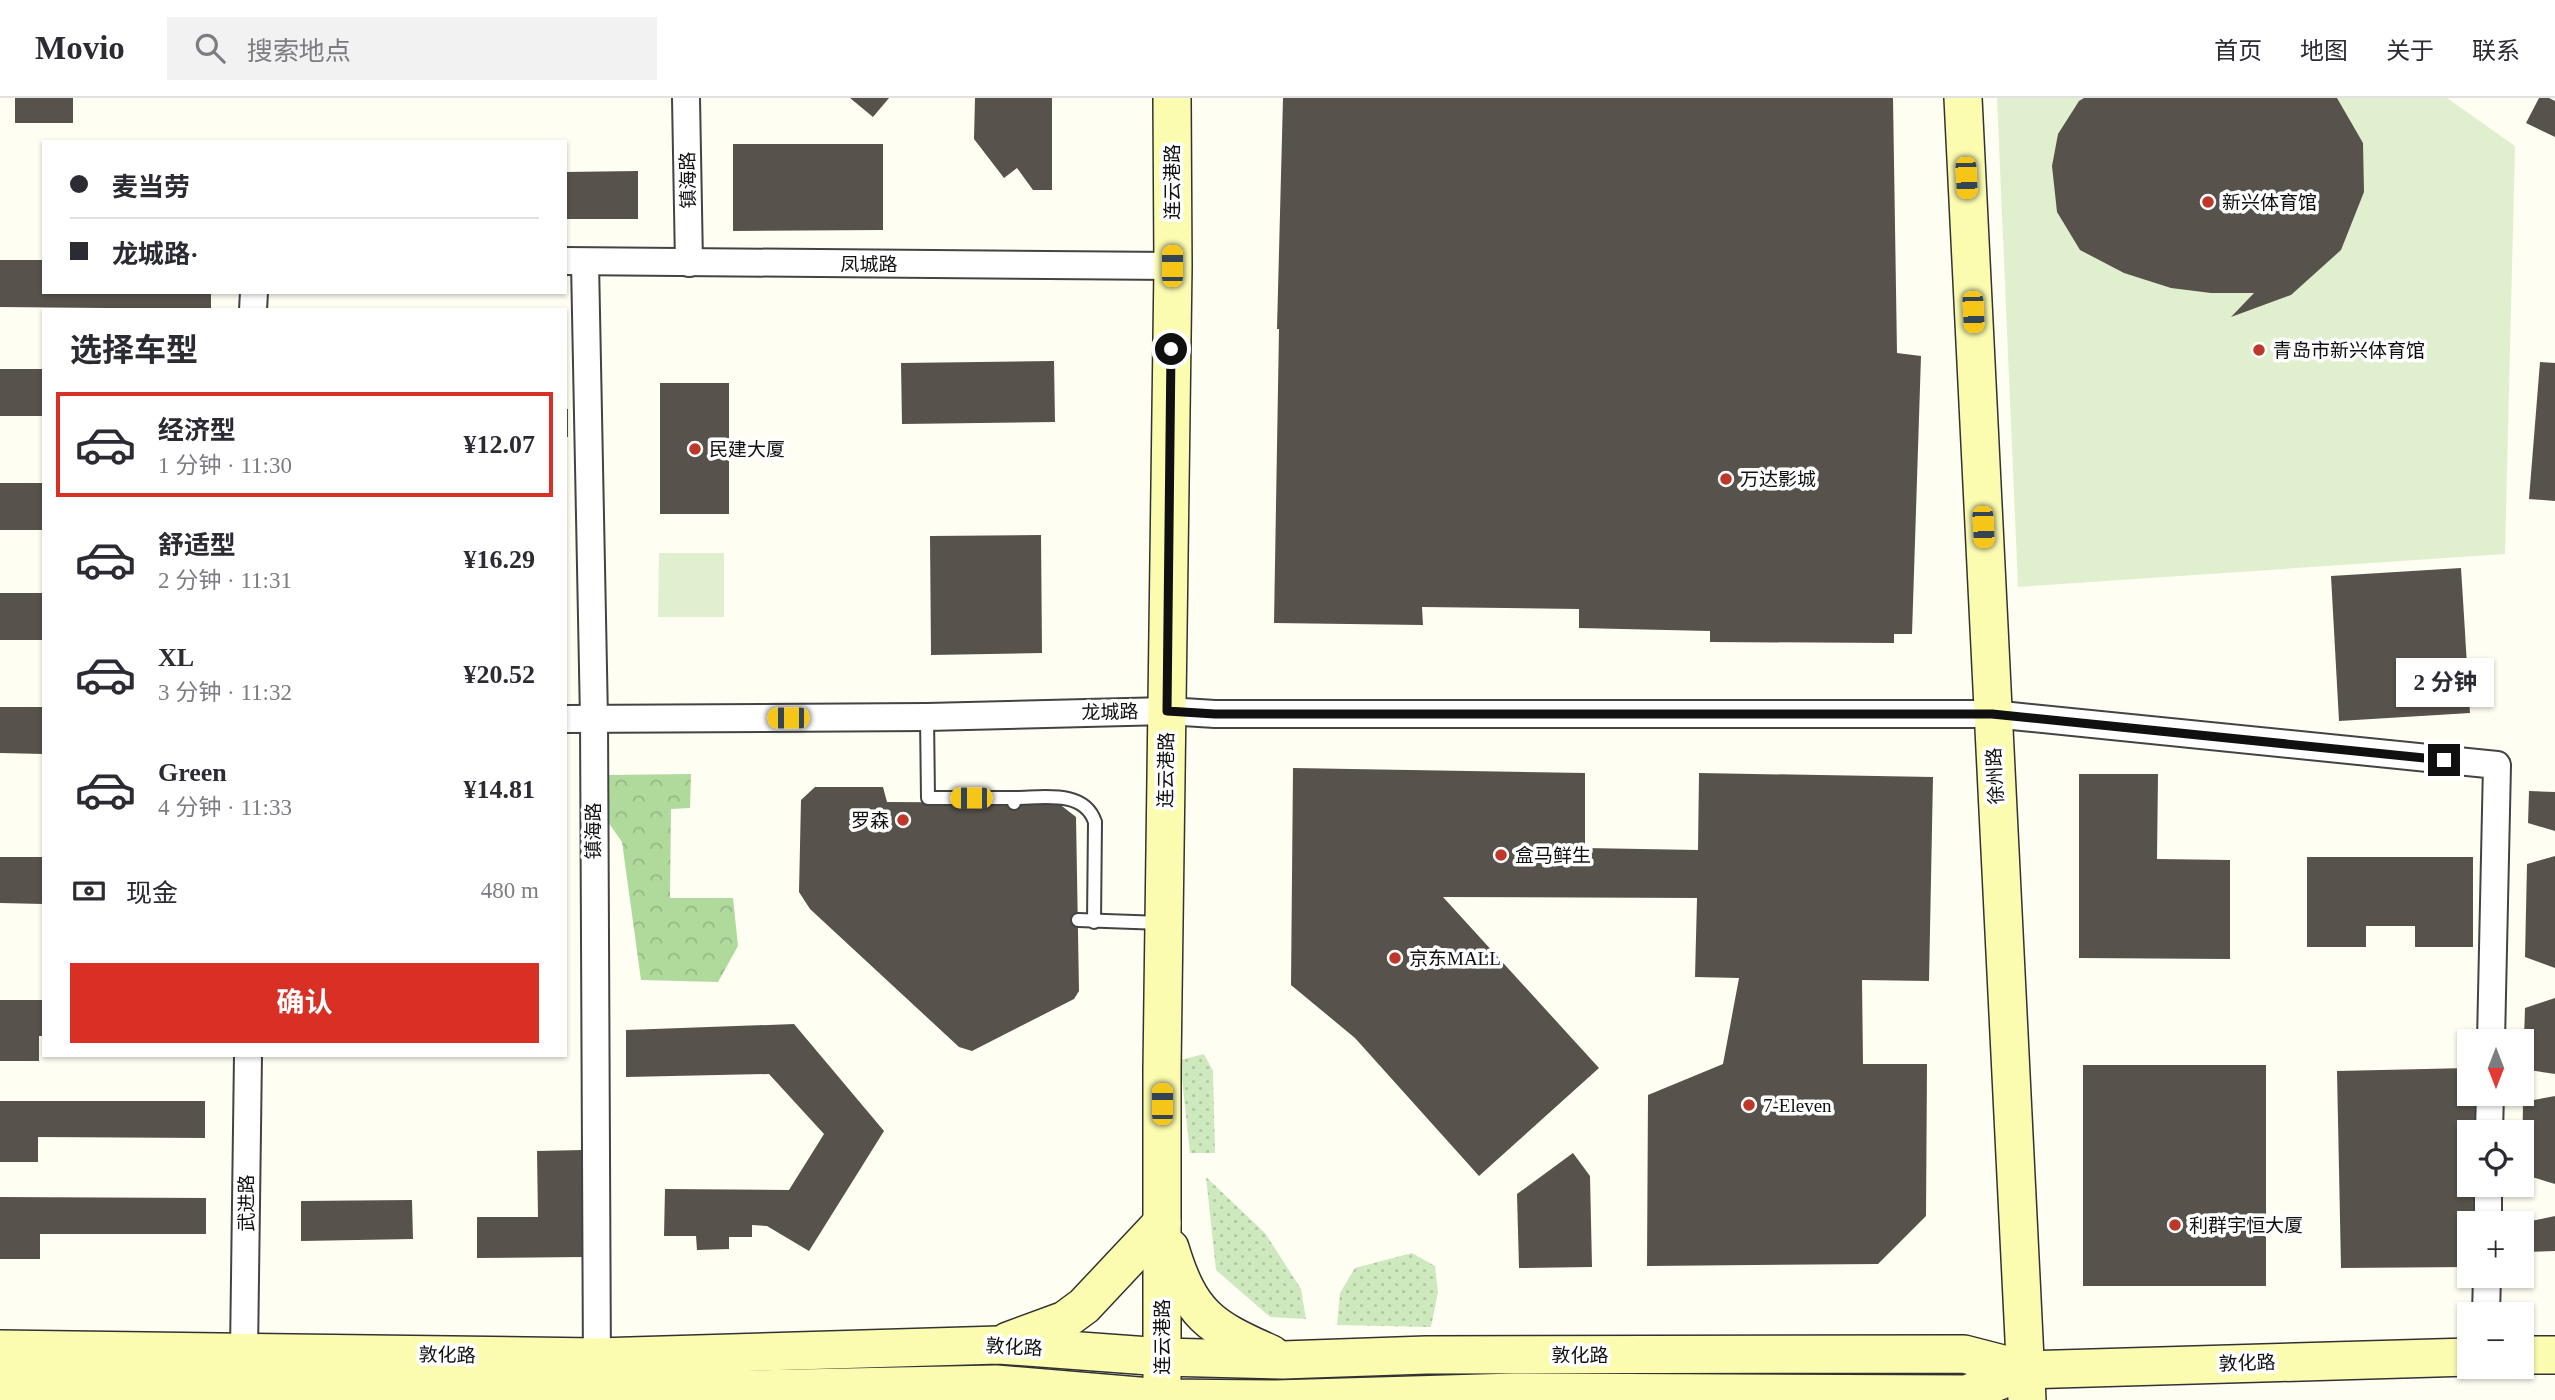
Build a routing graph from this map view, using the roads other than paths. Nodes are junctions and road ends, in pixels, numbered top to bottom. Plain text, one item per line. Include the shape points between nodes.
1 (686, 98) edge
2 (1172, 98) edge
3 (1963, 98) edge
4 (575, 262) edge
5 (689, 263) junction
6 (1172, 266) junction
7 (1167, 711) junction
8 (1992, 714) junction
9 (927, 717) junction
10 (567, 719) edge
11 (594, 719) junction
12 (1078, 920) dead end
13 (1094, 922) junction
14 (1164, 923) junction
15 (2491, 1029) edge
16 (247, 1057) edge
17 (1162, 1223) junction
18 (999, 1345) junction
19 (0, 1349) edge
20 (244, 1352) junction
21 (2534, 1355) edge
22 (2555, 1355) edge
23 (1163, 1357) junction
24 (2457, 1358) edge
25 (1283, 1360) junction
26 (597, 1383) edge
27 (996, 1384) junction
28 (0, 1385) edge
29 (2026, 1385) edge
30 (1162, 1399) edge
31 (1030, 1400) edge
32 (1274, 1400) edge

1 - 5 street, 镇海路
2 - 6 main road, 连云港路
3 - 8 main road, 徐州路
4 - 5 street, 凤城路
4 - 11 street, 镇海路
5 - 6 street, 凤城路
6 - 7 main road, 连云港路
7 - 8 street, 龙城路
7 - 9 street, 龙城路
7 - 14 main road, 连云港路
8 - 15 street, 龙城路 via 2497,765
8 - 29 main road, 徐州路
9 - 11 street, 龙城路
9 - 13 lane via 928,798 1075,800 1092,812
10 - 11 street, 龙城路
11 - 26 street, 镇海路
12 - 13 lane
13 - 14 lane
14 - 17 main road, 连云港路
16 - 20 street, 武进路
17 - 18 main road via 1084,1306 1065,1320
17 - 23 main road, 连云港路
17 - 25 main road via 1177,1273 1201,1315 1231,1337
18 - 23 main road, 敦化路
18 - 26 main road, 敦化路
19 - 20 main road, 敦化路
20 - 26 main road, 敦化路
21 - 22 main road
23 - 25 main road, 敦化路
23 - 30 main road, 连云港路
24 - 29 main road, 敦化路
25 - 29 main road, 敦化路 via 1426,1355 1964,1354
26 - 27 main road, 敦化路
26 - 28 main road, 敦化路
27 - 30 main road, 敦化路
27 - 31 main road
29 - 32 main road, 敦化路 via 1967,1394 1515,1392
30 - 32 main road, 敦化路

